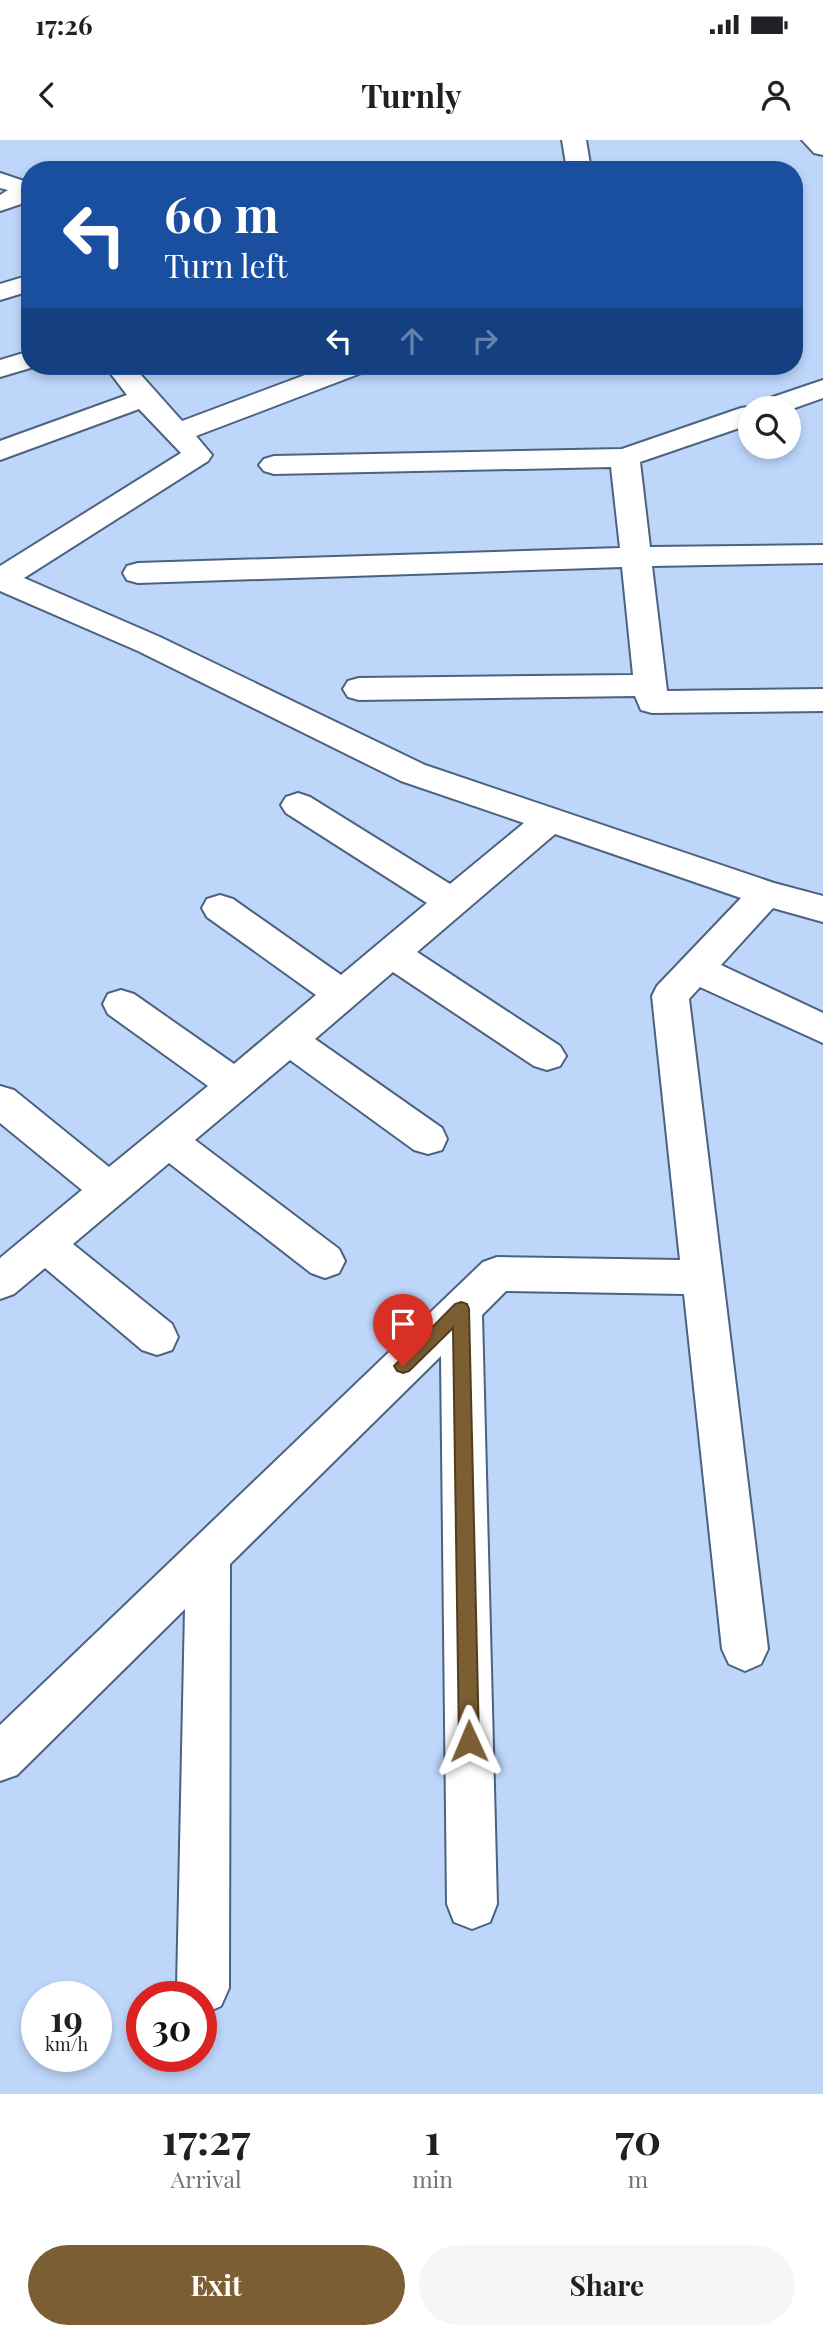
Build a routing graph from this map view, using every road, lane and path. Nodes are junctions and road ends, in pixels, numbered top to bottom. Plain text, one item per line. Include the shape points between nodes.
1 (574, 140) edge
2 (814, 140) edge
3 (823, 148) edge
4 (578, 161) edge
5 (21, 192) edge
6 (0, 203) edge
7 (21, 286) edge
8 (0, 292) edge
9 (21, 362) edge
10 (0, 369) edge
11 (126, 375) edge
12 (330, 375) edge
13 (823, 388) edge
14 (801, 396) edge
15 (144, 398) junction
16 (738, 419) edge
17 (177, 433) junction
18 (0, 451) edge
19 (625, 458) junction
20 (274, 465) dead end
21 (823, 554) edge
22 (636, 556) junction
23 (138, 573) dead end
24 (1, 579) edge
25 (650, 685) junction
26 (359, 689) dead end
27 (823, 700) edge
28 (298, 806) dead end
29 (551, 819) junction
30 (766, 892) junction
31 (452, 902) junction
32 (220, 908) dead end
33 (823, 909) edge
34 (391, 953) junction
35 (696, 969) junction
36 (342, 995) junction
37 (121, 1004) dead end
38 (823, 1029) edge
39 (289, 1040) junction
40 (547, 1056) dead end
41 (235, 1085) junction
42 (0, 1101) edge
43 (428, 1139) dead end
44 (168, 1141) junction
45 (110, 1190) junction
46 (45, 1244) junction
47 (325, 1261) dead end
48 (702, 1277) junction
49 (0, 1282) edge
50 (461, 1309) junction
51 (157, 1337) dead end
52 (208, 1555) junction
53 (745, 1649) dead end
54 (0, 1758) edge
55 (472, 1904) dead end
56 (203, 1981) edge

1 - 4 street
2 - 3 street
5 - 6 street
7 - 8 street
9 - 10 street
11 - 15 street
12 - 17 street
13 - 14 street
15 - 17 street
15 - 18 street
16 - 19 street
17 - 24 street via 198,455
19 - 20 street
19 - 22 street
21 - 22 street
22 - 23 street
22 - 25 street
24 - 29 street via 149,645 413,774
25 - 26 street
25 - 27 street via 652,702
28 - 31 street
29 - 30 street
29 - 31 street
30 - 33 street
30 - 35 street
31 - 34 street
32 - 36 street
34 - 36 street
34 - 40 street
35 - 38 street
35 - 48 street via 670,996
36 - 39 street
37 - 41 street
39 - 41 street
39 - 43 street
41 - 44 street
42 - 45 street
44 - 45 street
44 - 47 street
45 - 46 street
46 - 49 street
46 - 51 street
48 - 50 street via 497,1273
48 - 53 street
50 - 52 street
50 - 55 street
52 - 54 street
52 - 56 street

